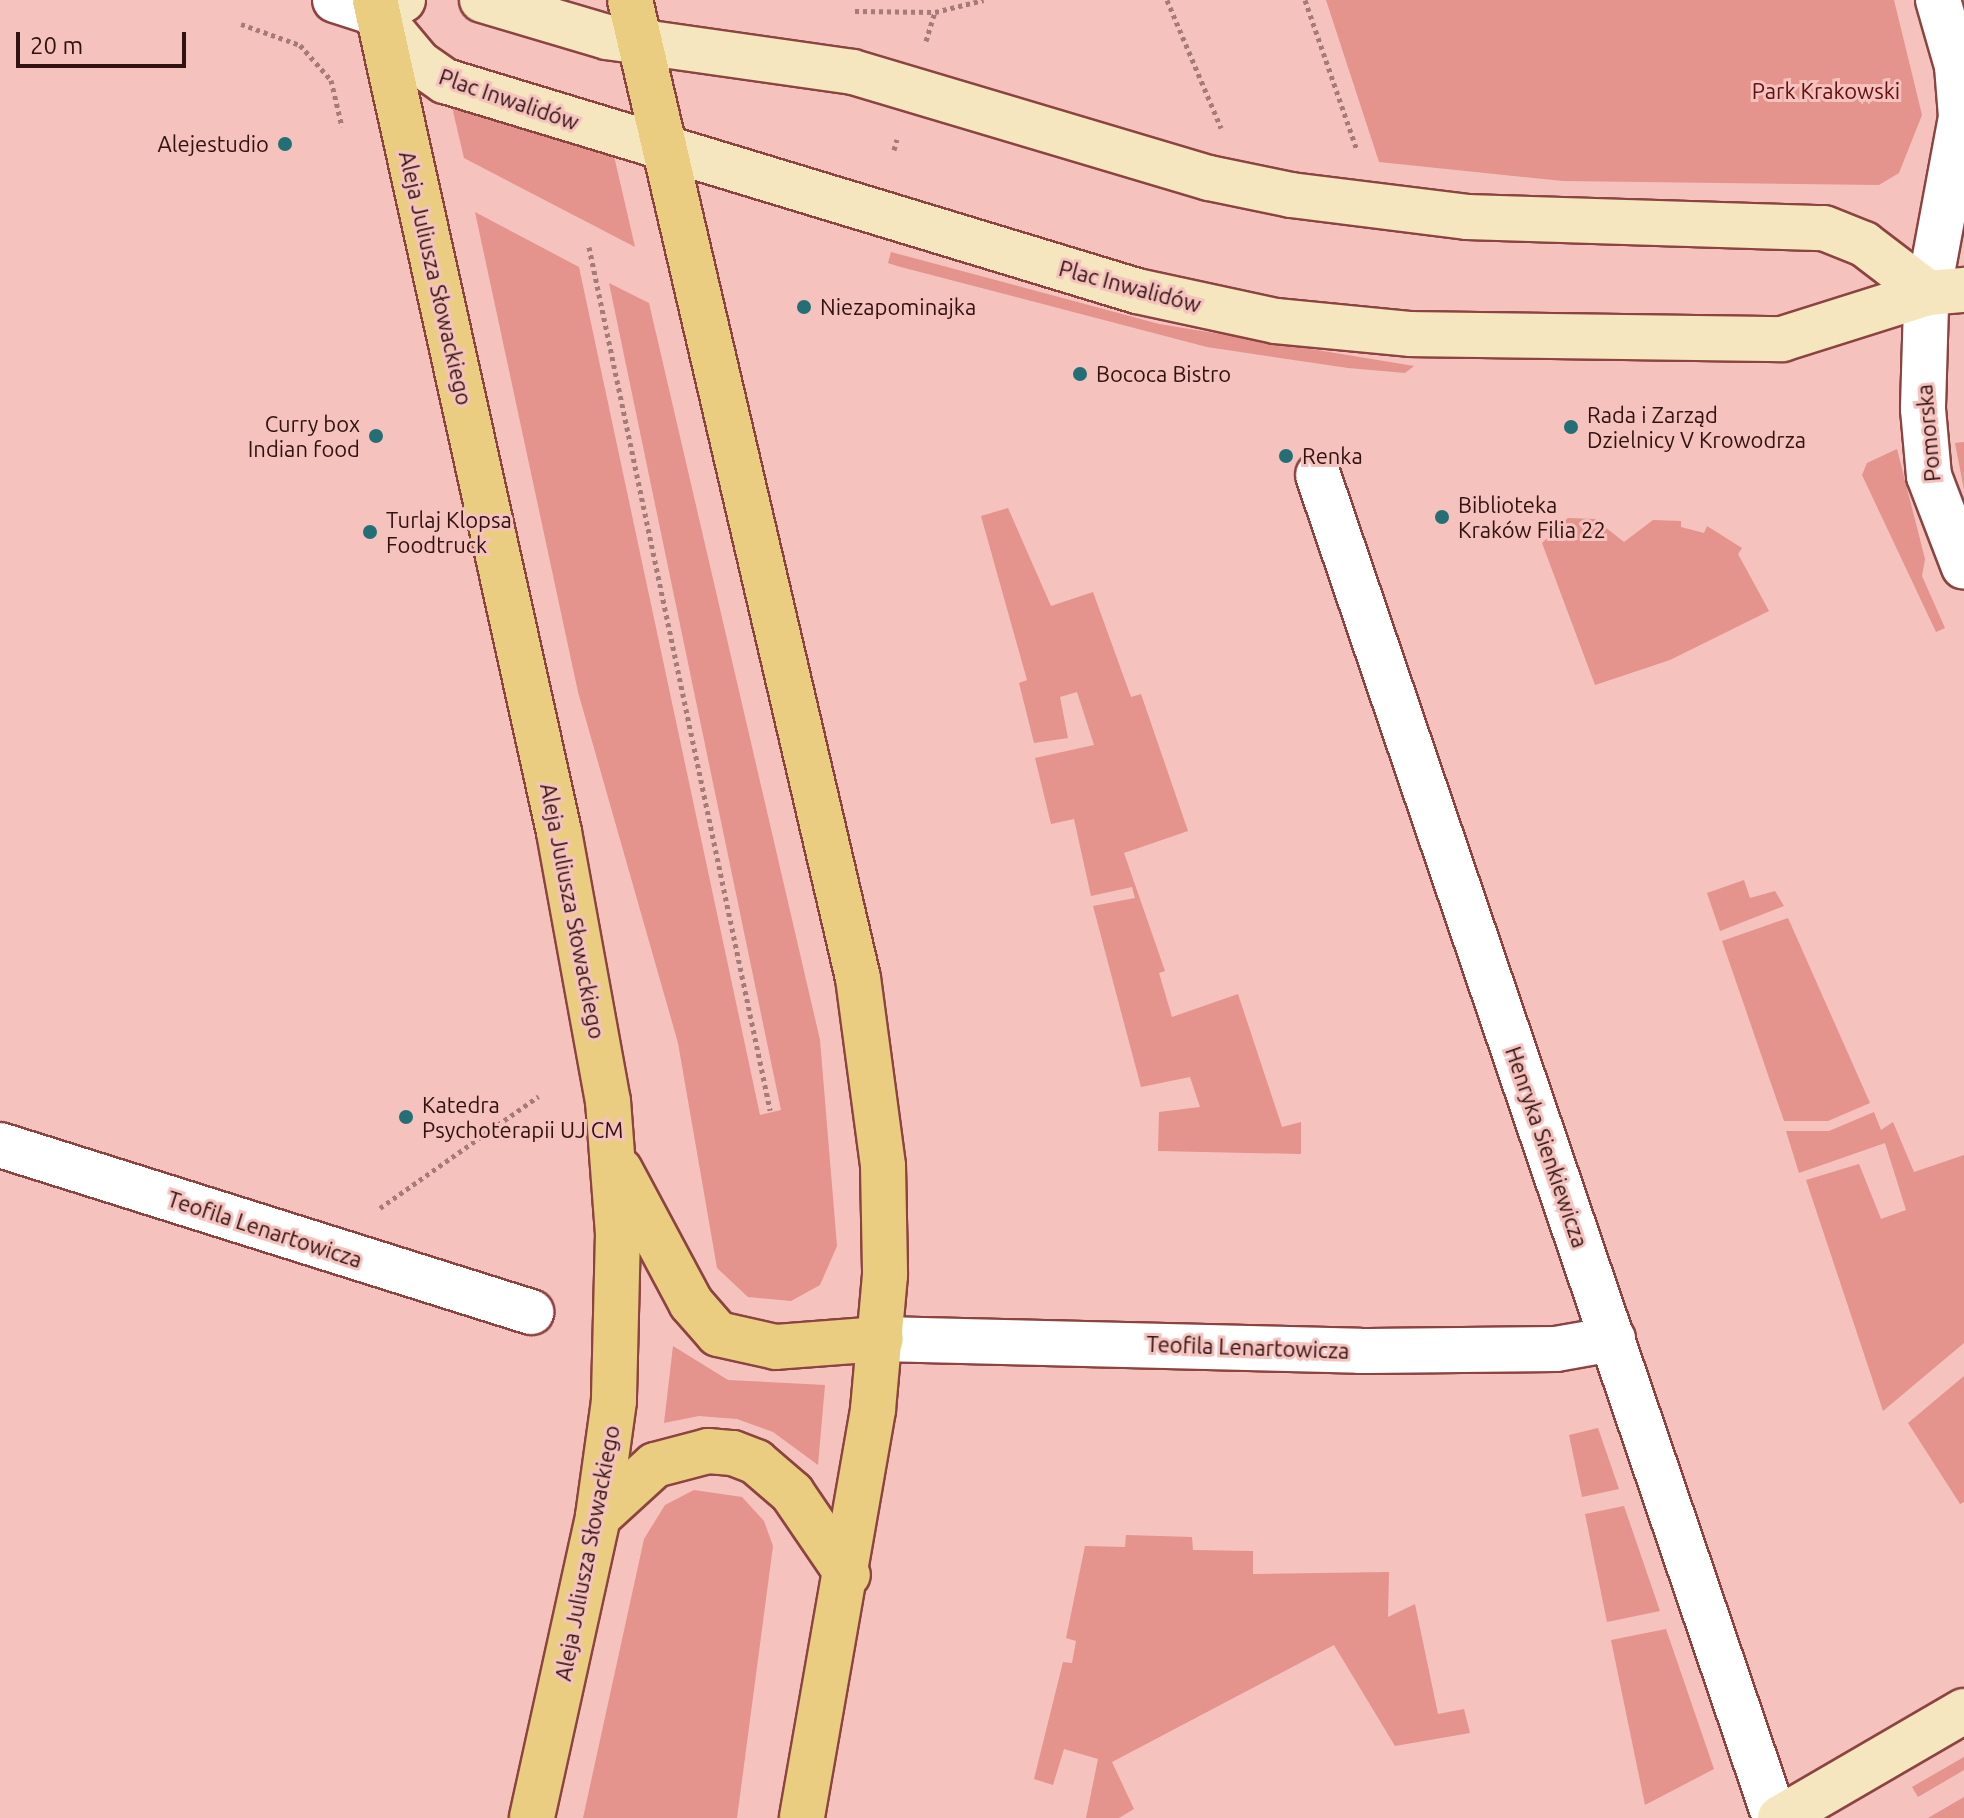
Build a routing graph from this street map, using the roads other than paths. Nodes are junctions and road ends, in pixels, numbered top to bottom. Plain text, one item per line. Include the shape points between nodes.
1 (335, 0) edge
2 (482, 0) edge
3 (1938, 0) edge
4 (385, 5) edge
5 (634, 21) edge
6 (661, 149) junction
7 (1946, 291) edge
8 (1318, 475) dead end
9 (1964, 567) edge
10 (0, 1145) edge
11 (613, 1158) junction
12 (531, 1312) dead end
13 (881, 1339) junction
14 (1613, 1339) junction
15 (598, 1517) junction
16 (848, 1575) junction
17 (1964, 1711) edge
18 (532, 1818) edge
19 (802, 1818) edge
20 (1778, 1818) edge

1 - 4 street
2 - 5 street
3 - 7 street via 1957,66 1961,117
4 - 6 street, Plac Inwalidów via 419,63 445,81
4 - 11 main road, Aleja Juliusza Słowackiego via 562,847
5 - 6 main road
5 - 7 street via 817,64 1209,178 1352,205 1467,217 1824,228 1864,244
6 - 7 street, Plac Inwalidów via 1137,291 1322,327 1782,339
6 - 13 main road via 858,978 883,1166
7 - 9 street, Pomorska via 1922,340 1927,458
8 - 14 street, Henryka Sienkiewicza
10 - 12 street, Teofila Lenartowicza
11 - 13 main road via 691,1303 718,1334 776,1347
11 - 15 main road, Aleja Juliusza Słowackiego via 619,1316
13 - 14 street, Teofila Lenartowicza via 1360,1351 1556,1349
13 - 16 main road
14 - 20 street, Henryka Sienkiewicza
15 - 16 main road via 655,1465 708,1451 733,1453 756,1462 792,1493
15 - 18 main road, Aleja Juliusza Słowackiego
16 - 19 main road
17 - 20 street

